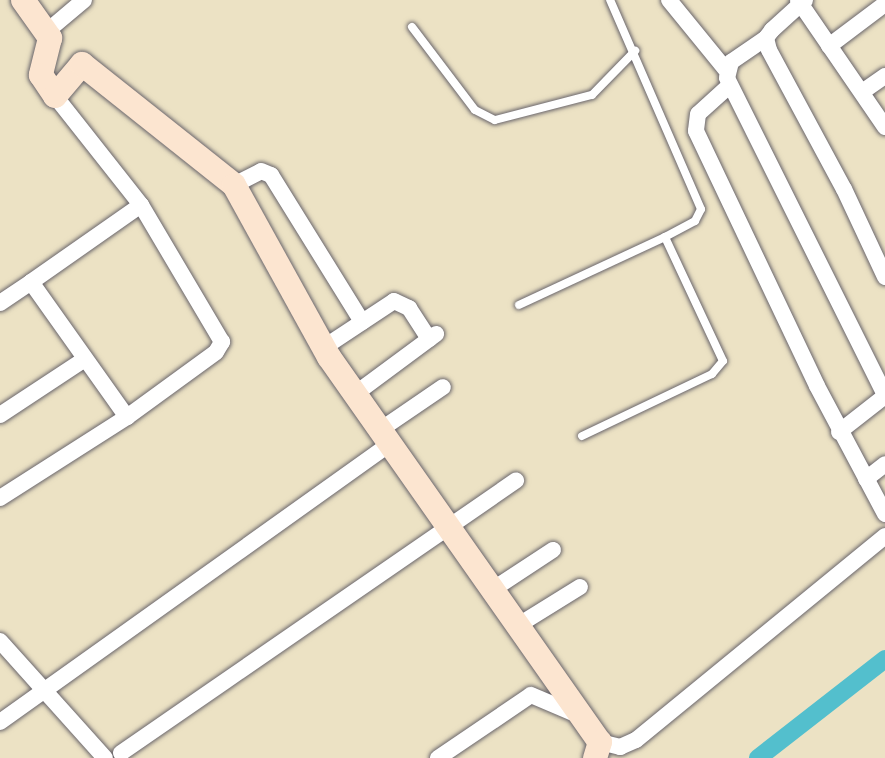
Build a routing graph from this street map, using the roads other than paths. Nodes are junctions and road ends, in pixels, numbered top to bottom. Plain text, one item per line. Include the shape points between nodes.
1 (23, 0) edge
2 (610, 0) edge
3 (669, 0) edge
4 (84, 1) edge
5 (801, 1) edge
6 (885, 4) edge
7 (412, 27) dead end
8 (45, 33) junction
9 (766, 38) junction
10 (829, 46) junction
11 (635, 51) junction
12 (885, 76) edge
13 (728, 77) junction
14 (862, 92) junction
15 (55, 96) junction
16 (885, 127) edge
17 (234, 185) junction
18 (141, 205) junction
19 (665, 237) junction
20 (885, 276) edge
21 (31, 282) junction
22 (0, 303) edge
23 (519, 304) dead end
24 (362, 322) junction
25 (323, 348) junction
26 (86, 359) junction
27 (443, 387) dead end
28 (355, 394) junction
29 (885, 395) edge
30 (0, 416) edge
31 (127, 417) junction
32 (839, 432) junction
33 (582, 436) dead end
34 (385, 437) junction
35 (885, 464) edge
36 (866, 479) junction
37 (516, 481) dead end
38 (0, 498) edge
39 (885, 514) edge
40 (448, 528) junction
41 (885, 536) edge
42 (553, 550) dead end
43 (580, 587) dead end
44 (492, 590) junction
45 (517, 626) junction
46 (0, 641) edge
47 (44, 691) junction
48 (580, 716) junction
49 (0, 722) edge
50 (597, 750) edge
51 (116, 757) edge
52 (438, 758) edge
53 (620, 758) edge

1 - 8 street
2 - 11 lane
3 - 13 street
4 - 8 street
5 - 9 street
5 - 10 street
6 - 10 street
7 - 11 lane via 475,110 495,120 592,95
8 - 15 street via 50,38 41,75
9 - 13 street
9 - 20 street
10 - 14 street
11 - 19 lane via 701,209 695,221
12 - 14 street
13 - 29 street
13 - 32 street via 698,114 696,131
14 - 16 street
15 - 17 street via 82,64
15 - 18 street
17 - 24 street via 261,171 271,175
17 - 25 street
18 - 21 street
18 - 31 street via 222,342 216,352
19 - 23 lane
19 - 33 lane via 723,361 712,374
21 - 22 street
21 - 26 street
24 - 25 street
24 - 28 street via 394,301 402,302 433,337
25 - 28 street
26 - 30 street
26 - 31 street
27 - 34 street
28 - 34 street
29 - 32 street
31 - 38 street
32 - 36 street
34 - 40 street
34 - 47 street
35 - 36 street
36 - 39 street
37 - 40 street
40 - 44 street
40 - 51 street
41 - 50 street via 636,740
42 - 44 street
43 - 45 street
44 - 45 street
45 - 48 street
46 - 47 street
47 - 49 street
47 - 51 street
48 - 50 street
48 - 52 street via 531,695
50 - 53 street

